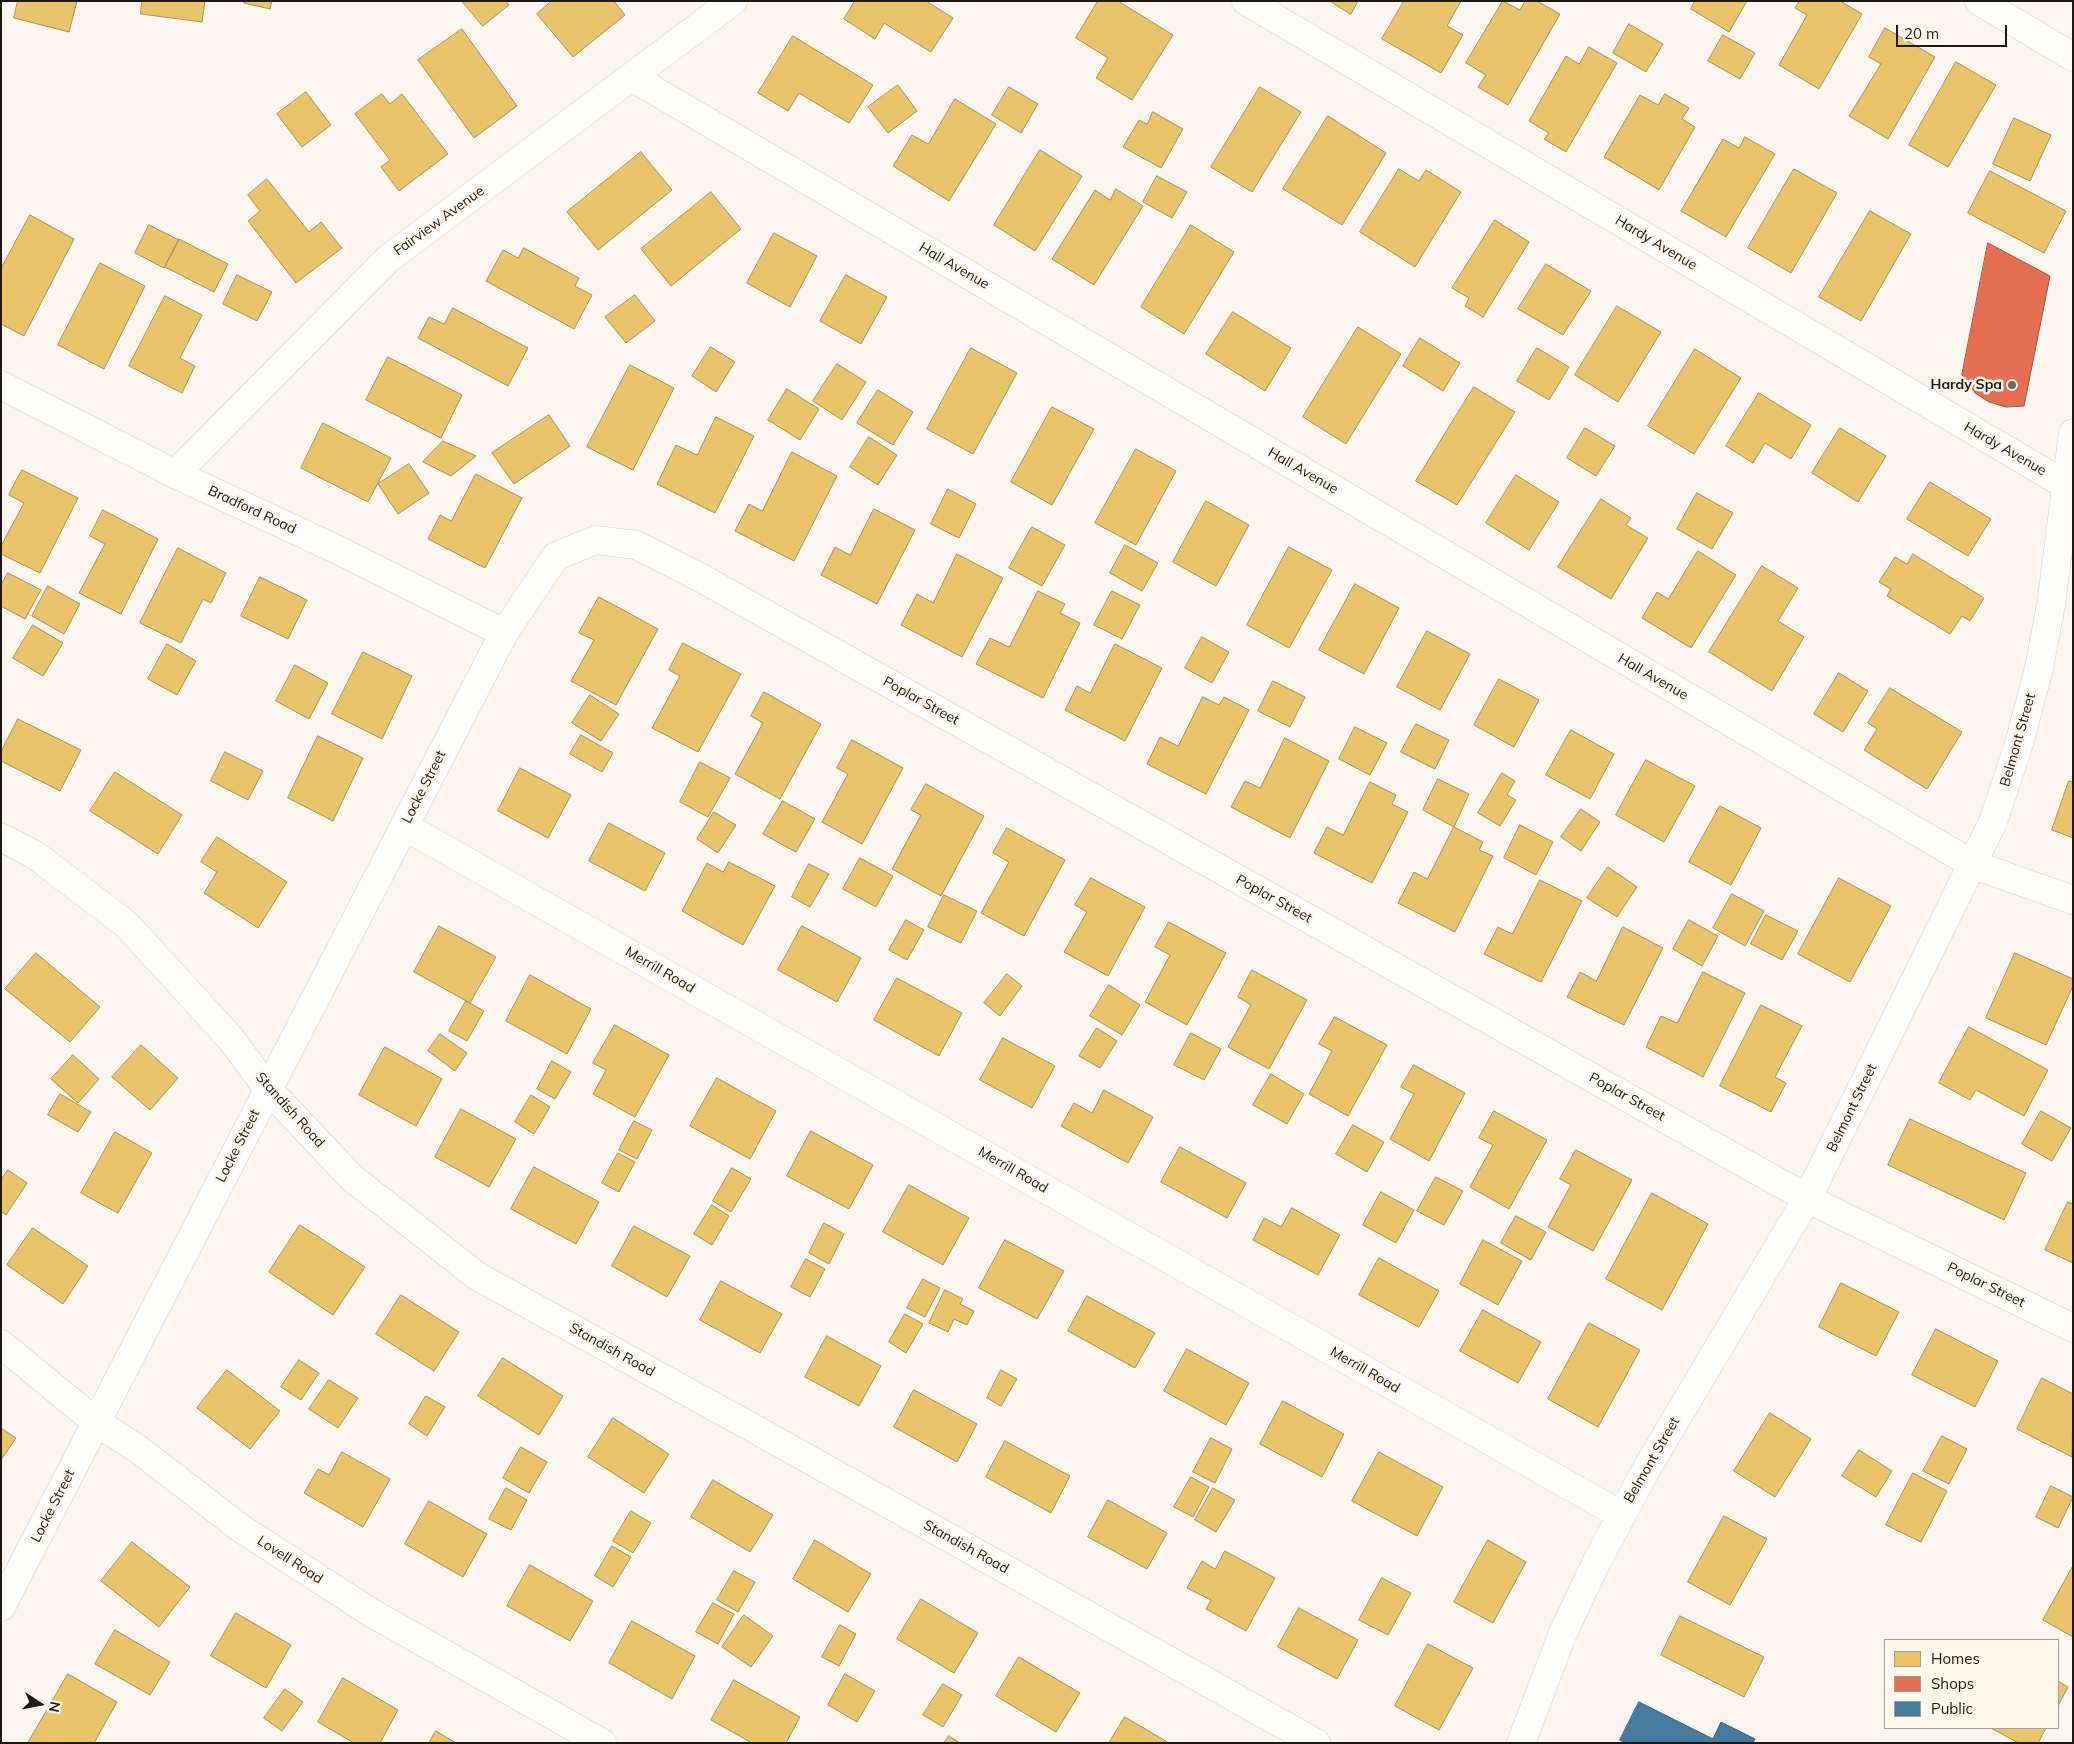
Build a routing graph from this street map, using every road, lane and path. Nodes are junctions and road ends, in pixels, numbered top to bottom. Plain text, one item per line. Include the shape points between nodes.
1 (733, 1) edge
2 (1246, 1) edge
3 (1979, 1) edge
4 (2073, 57) edge
5 (633, 78) junction
6 (1, 385) edge
7 (2073, 433) edge
8 (175, 474) junction
9 (2066, 485) junction
10 (2066, 544) edge
11 (504, 633) junction
12 (404, 826) junction
13 (1, 837) edge
14 (1974, 865) junction
15 (2073, 900) edge
16 (268, 1089) junction
17 (1808, 1197) junction
18 (2073, 1328) edge
19 (1, 1344) edge
20 (96, 1422) junction
21 (1621, 1515) junction
22 (1, 1607) edge
23 (602, 1743) edge
24 (1316, 1743) edge
25 (1521, 1743) edge

1 - 5 street, Fairview Avenue
2 - 9 street, Hardy Avenue
3 - 4 street
5 - 8 street, Fairview Avenue via 389,258
5 - 14 street, Hall Avenue
6 - 8 street, Bradford Road
7 - 9 street, Belmont Street
8 - 11 street, Bradford Road
9 - 10 street, Belmont Street
10 - 14 street, Belmont Street via 2019,744 1993,822
11 - 12 street, Locke Street
11 - 17 street, Poplar Street via 556,556 596,540 636,545 703,578
12 - 16 street, Locke Street
12 - 21 street, Merrill Road
13 - 16 street, Standish Road via 35,855 126,924 231,1039
14 - 15 street, Hall Avenue
14 - 17 street, Belmont Street
16 - 20 street, Locke Street
16 - 24 street, Standish Road via 352,1178 477,1276
17 - 18 street, Poplar Street
17 - 21 street, Belmont Street
19 - 20 street, Lovell Road
20 - 22 street, Locke Street
20 - 23 street, Lovell Road via 138,1449 239,1527 370,1612
21 - 25 street, Belmont Street via 1564,1633

